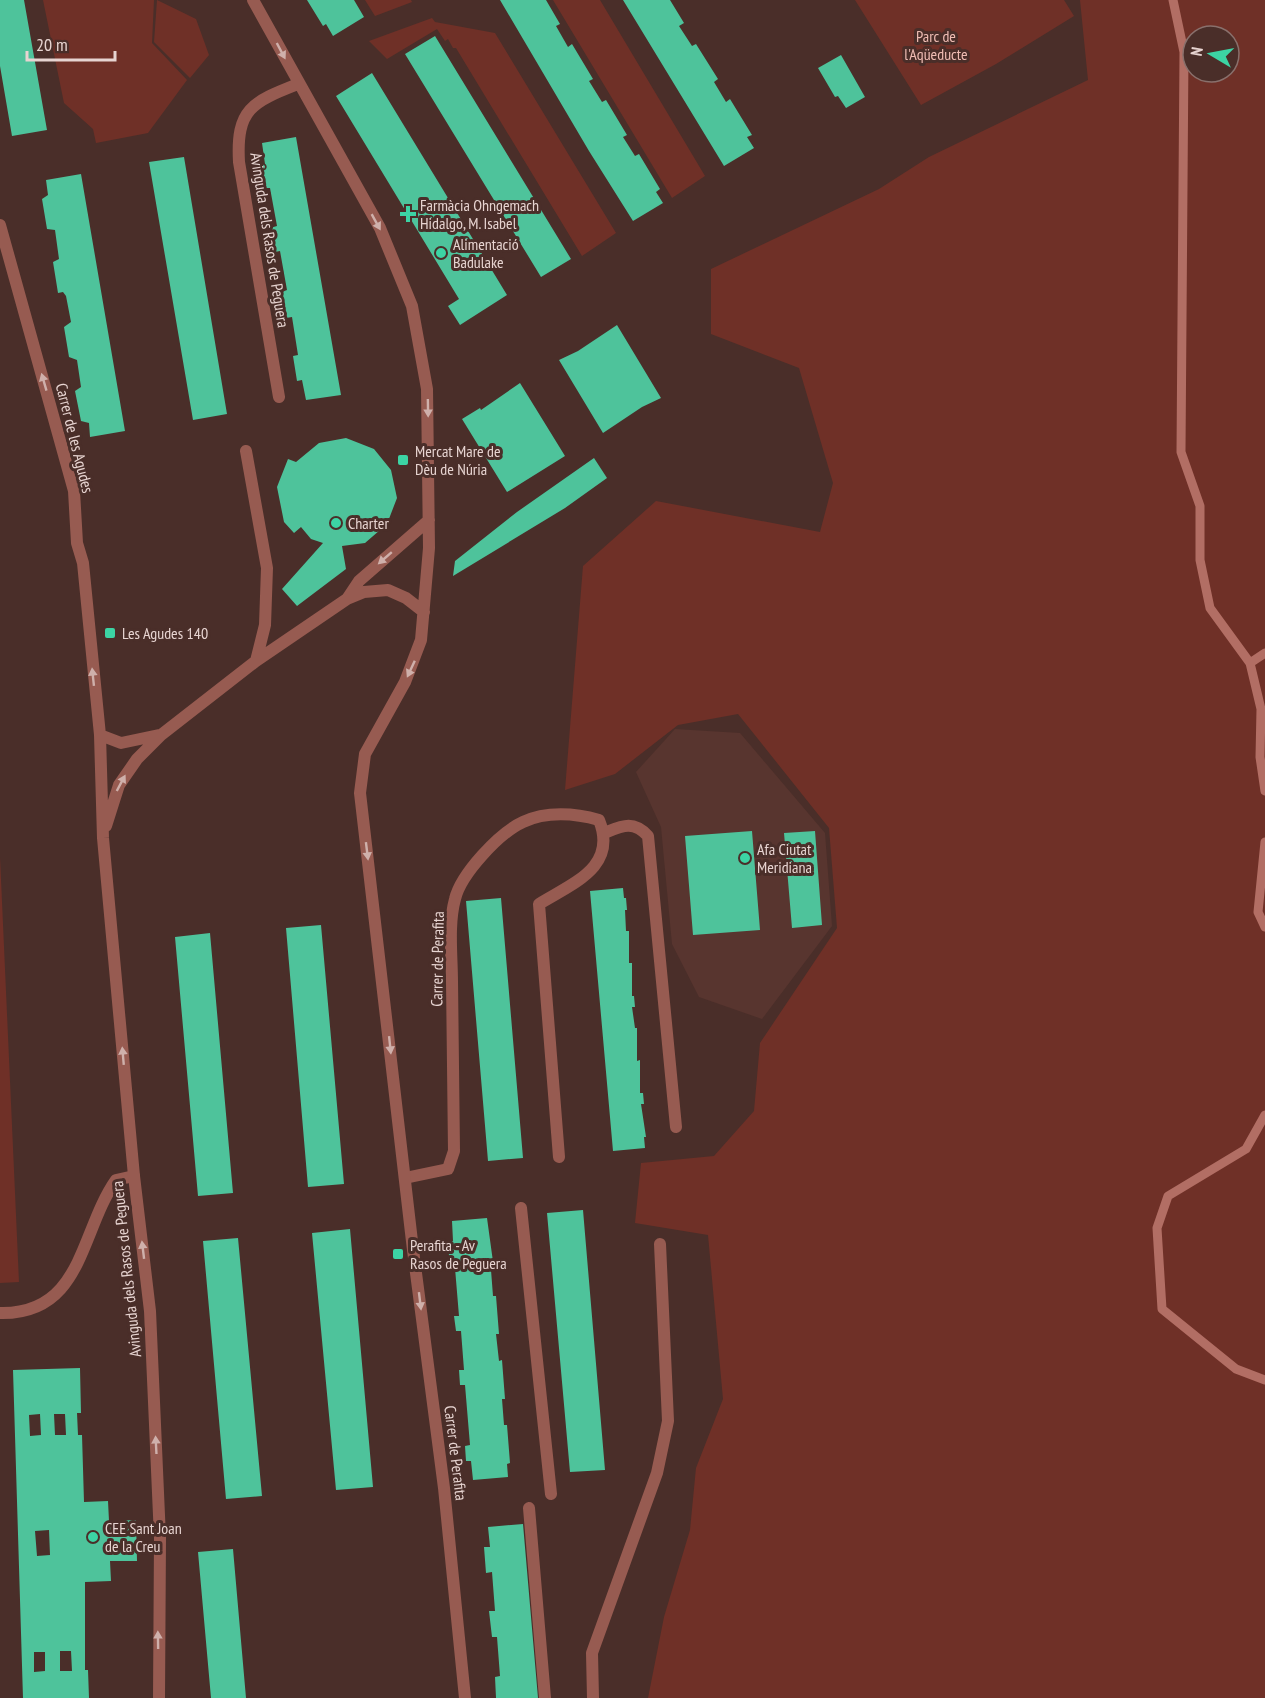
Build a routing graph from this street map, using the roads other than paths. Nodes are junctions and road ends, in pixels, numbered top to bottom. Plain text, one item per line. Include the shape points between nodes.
1 (253, 0) edge
2 (298, 84) junction
3 (0, 225) edge
4 (279, 397) dead end
5 (246, 451) dead end
6 (429, 520) junction
7 (347, 599) junction
8 (424, 612) junction
9 (256, 661) junction
10 (100, 735) junction
11 (161, 735) junction
12 (604, 833) junction
13 (103, 838) junction
14 (676, 1127) dead end
15 (559, 1157) dead end
16 (134, 1176) junction
17 (405, 1178) junction
18 (521, 1208) dead end
19 (660, 1244) dead end
20 (0, 1313) edge
21 (550, 1494) dead end
22 (529, 1509) dead end
23 (159, 1698) edge
24 (465, 1698) edge
25 (545, 1698) edge
26 (593, 1698) edge

1 -> 2 street
2 - 4 street, Avinguda dels Rasos de Peguera via 256,104 242,121 238,134 239,162
2 -> 6 street via 380,228 412,306 427,389
10 -> 3 street, Carrer de les Agudes via 74,491
5 - 9 street via 267,568 265,625
6 -> 7 street, Avinguda dels Rasos de Peguera via 359,581
6 - 8 street
7 - 8 street, Avinguda dels Rasos de Peguera via 364,592 388,590 406,597
7 - 9 street, Avinguda dels Rasos de Peguera
8 -> 17 street, Carrer de Perafita via 415,660 365,754 360,784
9 - 11 street, Avinguda dels Rasos de Peguera
10 - 11 street, Avinguda dels Rasos de Peguera via 121,743
10 - 13 street, Avinguda dels Rasos de Peguera
13 -> 11 street, Avinguda dels Rasos de Peguera via 119,785
12 - 14 street via 629,824 640,827 648,836
12 - 15 street via 605,848 599,861 579,880 539,904
12 - 17 street, Carrer de Perafita via 599,820 582,815 557,814 522,822 487,850 467,874 455,899 452,937 454,1150 448,1169
16 -> 13 street, Avinguda dels Rasos de Peguera
16 - 20 street via 116,1180 104,1196 92,1233 60,1292 34,1310
23 -> 16 street, Avinguda dels Rasos de Peguera via 160,1538 150,1311
17 -> 24 street, Carrer de Perafita via 444,1488
18 - 21 street
19 - 26 street via 668,1421 657,1473 592,1653
22 - 25 street

